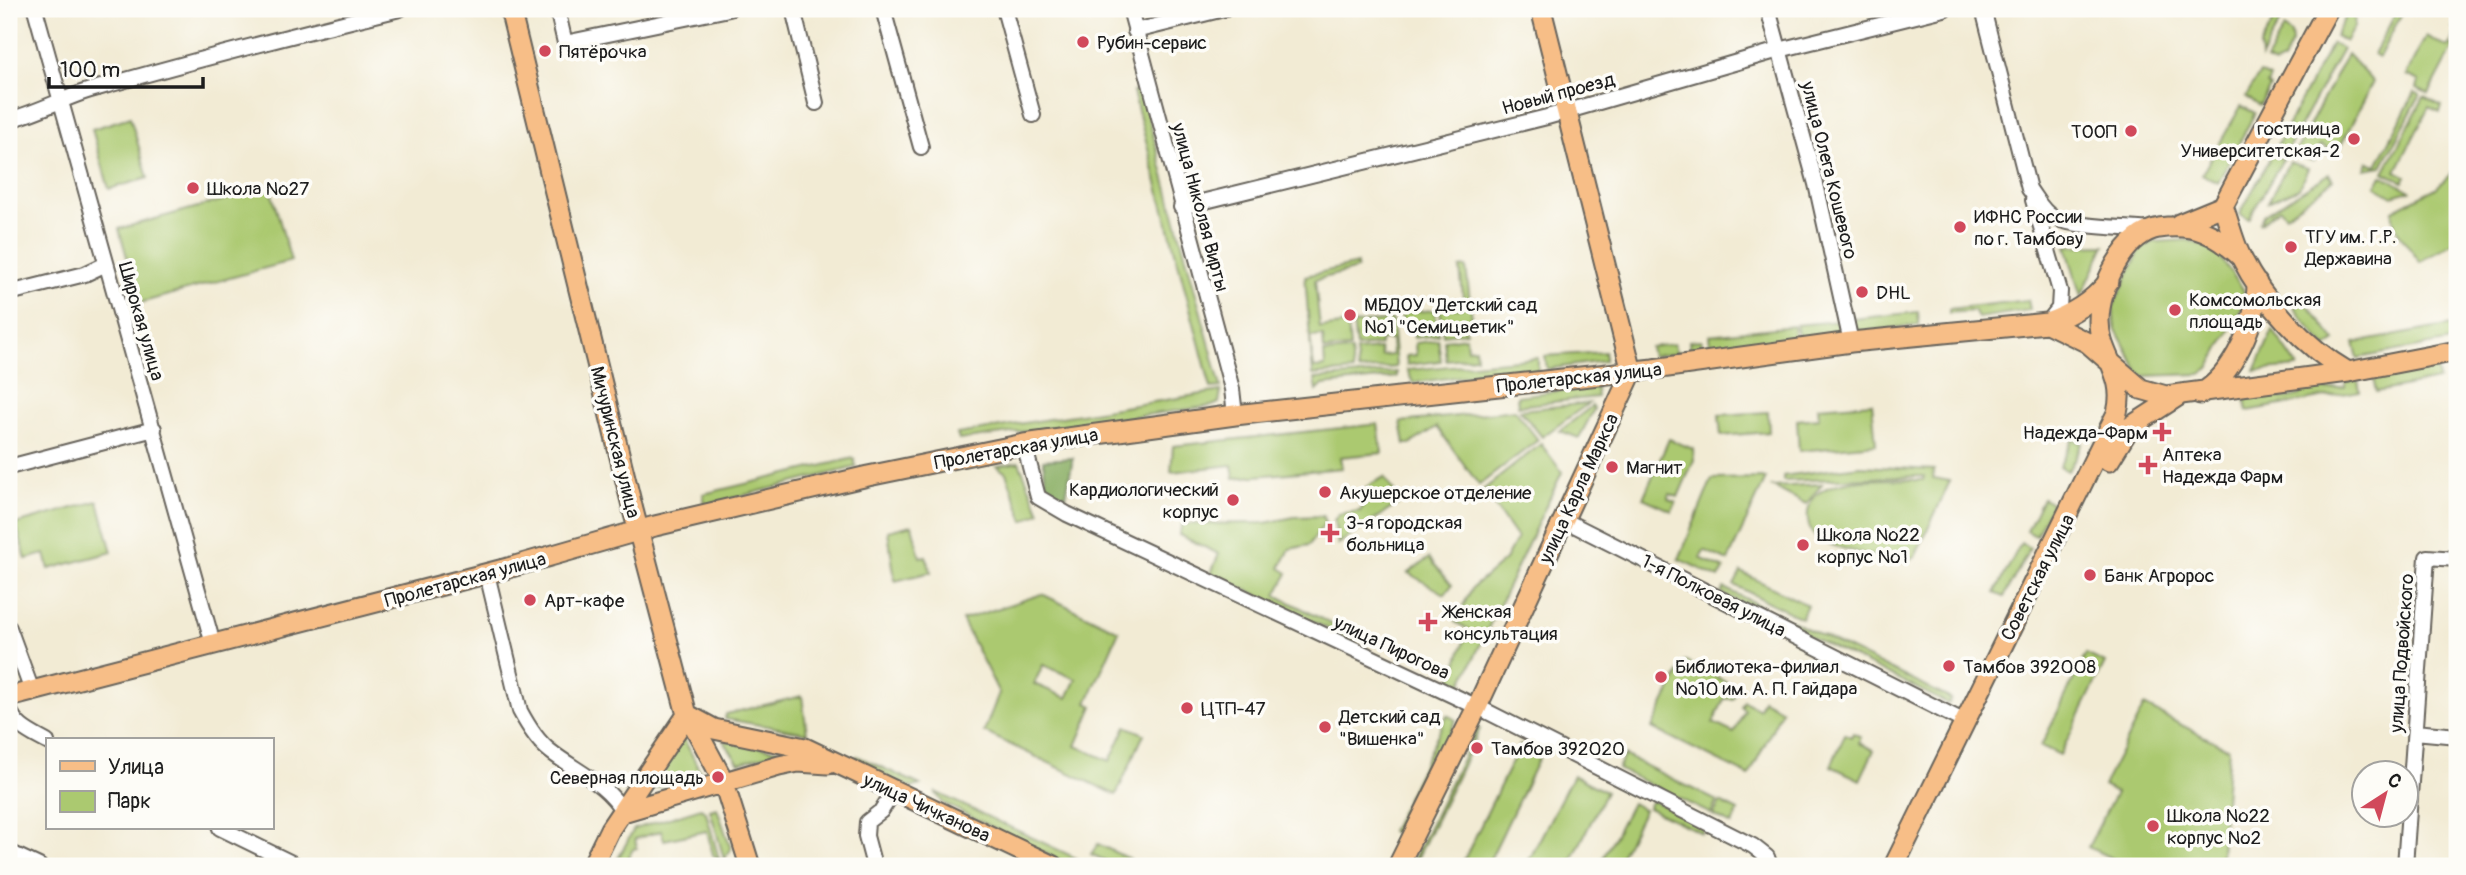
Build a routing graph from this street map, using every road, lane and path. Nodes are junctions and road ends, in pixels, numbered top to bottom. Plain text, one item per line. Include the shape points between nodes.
1 (35, 9) edge
2 (400, 9) edge
3 (510, 9) edge
4 (557, 9) edge
5 (729, 9) edge
6 (793, 9) edge
7 (883, 9) edge
8 (1004, 9) edge
9 (1130, 9) edge
10 (1224, 9) edge
11 (1541, 9) edge
12 (1768, 9) edge
13 (1944, 9) edge
14 (1983, 9) edge
15 (2328, 9) edge
16 (1135, 31) junction
17 (1779, 50) junction
18 (61, 103) junction
19 (816, 103) dead end
20 (1568, 111) junction
21 (1033, 115) dead end
22 (9, 120) edge
23 (921, 147) dead end
24 (2029, 189) junction
25 (2223, 206) junction
26 (1181, 207) junction
27 (2177, 226) junction
28 (2150, 230) junction
29 (2241, 257) junction
30 (106, 264) junction
31 (2109, 281) junction
32 (2257, 283) junction
33 (9, 293) edge
34 (2047, 323) junction
35 (1852, 342) junction
36 (2457, 351) edge
37 (2113, 368) junction
38 (1632, 372) junction
39 (2348, 372) junction
40 (2199, 394) junction
41 (2178, 396) junction
42 (1235, 415) junction
43 (154, 429) junction
44 (1024, 444) junction
45 (9, 467) edge
46 (1563, 520) junction
47 (639, 531) junction
48 (2457, 559) edge
49 (487, 574) junction
50 (9, 628) edge
51 (213, 644) junction
52 (32, 691) junction
53 (9, 696) edge
54 (1477, 707) junction
55 (9, 709) edge
56 (687, 715) junction
57 (1971, 724) junction
58 (2415, 732) junction
59 (2457, 736) edge
60 (46, 741) edge
61 (838, 766) junction
62 (723, 780) junction
63 (894, 791) junction
64 (623, 811) junction
65 (223, 830) edge
66 (9, 852) edge
67 (272, 861) edge
68 (39, 866) edge
69 (298, 866) edge
70 (592, 866) edge
71 (750, 866) edge
72 (874, 866) edge
73 (1053, 866) edge
74 (1398, 866) edge
75 (1770, 866) edge
76 (1894, 866) edge
77 (1908, 866) edge
78 (2405, 866) edge

1 - 18 street, Широкая улица
2 - 18 street via 232,50 73,95
3 - 47 main road, Мичуринская улица
4 - 5 street via 565,43
6 - 19 street
7 - 23 street
8 - 21 street
9 - 16 street, улица Николая Вирты
10 - 16 street
11 - 20 main road
12 - 17 street, улица Олега Кошевого
13 - 17 street, Новый проезд
14 - 24 street
15 - 25 main road
16 - 26 street, улица Николая Вирты
17 - 20 street, Новый проезд
17 - 35 street, улица Олега Кошевого
18 - 22 street
18 - 30 street, Широкая улица
20 - 26 street, Новый проезд
20 - 38 main road
24 - 28 street via 2053,218
24 - 34 street via 2060,291 2059,308
25 - 27 main road
25 - 29 main road
26 - 42 street, улица Николая Вирты via 1232,389
27 - 28 main road
27 - 29 main road via 2215,235
28 - 31 main road via 2126,248
29 - 32 main road
30 - 33 street via 85,274
30 - 43 street, Широкая улица
31 - 34 main road via 2085,305
31 - 37 main road via 2099,321
32 - 39 main road via 2303,340
32 - 40 main road via 2257,302 2230,365 2213,387
34 - 35 main road, Пролетарская улица
34 - 37 main road via 2081,339
35 - 38 main road, Пролетарская улица
36 - 39 main road
37 - 41 main road via 2141,389
37 - 57 main road, Советская улица via 2122,395 2105,440
38 - 42 main road, Пролетарская улица
38 - 46 main road, улица Карла Маркса
39 - 40 main road
40 - 41 main road
41 - 57 main road via 2130,427 2118,443
42 - 44 main road, Пролетарская улица
43 - 45 street
43 - 51 street, Широкая улица
44 - 47 main road, Пролетарская улица
44 - 54 street, улица Пирогова via 1038,497 1067,514
46 - 54 main road, улица Карла Маркса
46 - 57 street, 1-я Полковая улица
47 - 49 main road, Пролетарская улица
47 - 56 main road, Мичуринская улица
48 - 58 street, улица Подвойского via 2427,557
49 - 51 main road, Пролетарская улица
49 - 64 street via 520,711 530,730 548,750 614,795
50 - 52 street
51 - 52 main road, Пролетарская улица
52 - 53 main road, Пролетарская улица
54 - 74 main road, улица Карла Маркса
54 - 75 street, улица Пирогова via 1753,846 1767,857
55 - 60 street via 12,720
56 - 61 main road via 714,729 805,748
56 - 62 main road, Мичуринская улица
56 - 64 main road
57 - 76 main road, Советская улица
57 - 77 main road
58 - 59 street
58 - 78 street, улица Подвойского
61 - 62 main road via 798,762
61 - 63 main road, улица Чичканова
62 - 64 main road
62 - 71 main road, Мичуринская улица
63 - 72 street via 867,822
63 - 73 main road, улица Чичканова
64 - 70 main road
65 - 67 street
66 - 68 street
67 - 69 street

